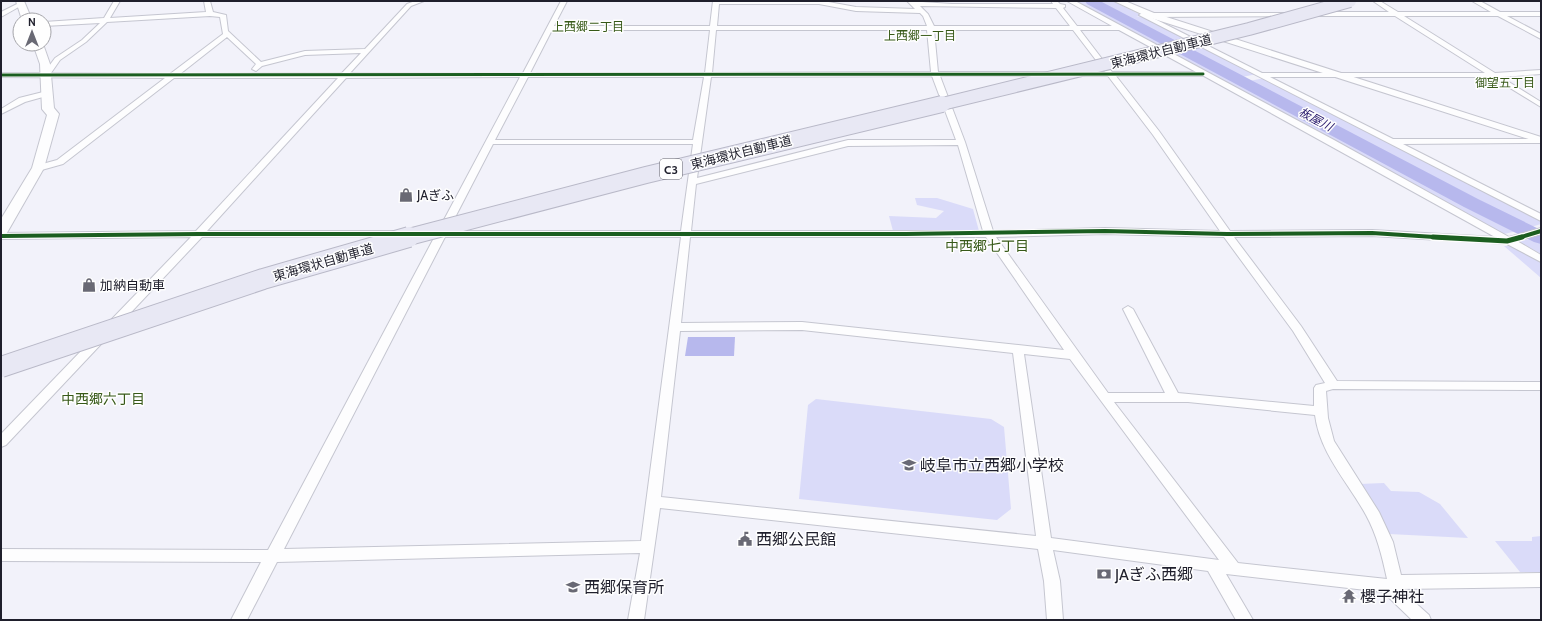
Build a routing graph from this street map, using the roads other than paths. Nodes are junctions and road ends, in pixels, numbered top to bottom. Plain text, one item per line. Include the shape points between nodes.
1 (117, 1) edge
2 (207, 1) edge
3 (421, 1) edge
4 (564, 1) edge
5 (1070, 1) edge
6 (1118, 1) edge
7 (1350, 1) edge
8 (1376, 1) edge
9 (1475, 1) edge
10 (20, 2) edge
11 (716, 2) edge
12 (912, 2) edge
13 (1056, 3) edge
14 (1079, 6) junction
15 (920, 11) junction
16 (24, 12) edge
17 (210, 14) junction
18 (1399, 14) junction
19 (1499, 14) junction
20 (1541, 14) edge
21 (1, 15) edge
22 (1151, 15) junction
23 (106, 20) junction
24 (52, 23) edge
25 (549, 28) junction
26 (714, 28) junction
27 (929, 28) junction
28 (1075, 28) junction
29 (1120, 28) junction
30 (227, 34) junction
31 (1541, 36) edge
32 (366, 51) junction
33 (41, 52) edge
34 (260, 64) junction
35 (1541, 72) edge
36 (708, 74) junction
37 (936, 74) junction
38 (1111, 74) junction
39 (1203, 74) junction
40 (1335, 74) junction
41 (1, 75) edge
42 (46, 75) junction
43 (524, 75) junction
44 (1260, 75) junction
45 (1493, 75) junction
46 (173, 76) junction
47 (249, 76) junction
48 (344, 76) junction
49 (47, 92) junction
50 (1541, 105) edge
51 (1, 112) edge
52 (1541, 141) edge
53 (491, 142) junction
54 (697, 142) junction
55 (961, 142) junction
56 (1389, 142) junction
57 (38, 168) junction
58 (692, 182) junction
59 (1541, 218) edge
60 (1, 231) edge
61 (1541, 231) edge
62 (199, 234) junction
63 (440, 234) junction
64 (687, 234) junction
65 (989, 234) junction
66 (1227, 234) junction
67 (1, 236) edge
68 (1510, 240) junction
69 (1541, 259) edge
70 (1128, 309) dead end
71 (674, 327) junction
72 (1018, 350) junction
73 (1073, 355) junction
74 (1, 367) edge
75 (1333, 385) junction
76 (1541, 386) edge
77 (1104, 396) junction
78 (1174, 398) junction
79 (1322, 410) junction
80 (1, 442) edge
81 (653, 502) junction
82 (1044, 543) junction
83 (648, 547) junction
84 (1, 555) edge
85 (272, 556) junction
86 (1213, 566) junction
87 (1234, 569) junction
88 (1541, 580) edge
89 (1391, 584) junction
90 (239, 620) edge
91 (636, 620) edge
92 (1055, 620) edge
93 (1246, 620) edge
94 (1423, 620) edge

1 - 23 street
2 - 17 street
3 - 32 street via 409,5
4 - 25 street
5 - 14 street
6 - 22 street
7 - 74 highway, 東海環状自動車道 / C3, bridge via 1144,55 638,177 392,241 263,279
8 - 18 street
9 - 19 street
10 - 16 main road
10 - 21 street
11 - 15 street via 819,2 856,9
11 - 26 street
12 - 13 street via 952,6
12 - 15 street
13 - 14 street
13 - 28 street
14 - 29 street
15 - 27 street via 930,22
17 - 23 street
17 - 30 street via 223,15
18 - 19 street
18 - 22 street
18 - 45 street
19 - 20 street
19 - 31 street
22 - 40 street
22 - 44 street via 1142,15
23 - 24 street
23 - 42 street via 84,41 57,59
25 - 26 street
25 - 43 street
26 - 27 street
26 - 36 street
27 - 28 street
27 - 37 street
28 - 29 street
28 - 38 street
29 - 39 street
30 - 34 street
30 - 46 street
32 - 34 street via 305,53
32 - 48 street
33 - 42 main road
34 - 47 street
35 - 45 street
36 - 37 street
36 - 43 street
36 - 54 street
37 - 38 street
37 - 55 street
38 - 39 street
38 - 66 street
39 - 68 street
40 - 44 street
40 - 45 street
40 - 52 street
41 - 42 street
42 - 46 street
42 - 49 main road
43 - 48 street
43 - 53 street
44 - 56 street
45 - 50 street
46 - 47 street
46 - 57 street via 60,162
47 - 48 street
48 - 62 street
49 - 51 street via 22,100
49 - 57 main road via 48,109 53,114
52 - 56 street
53 - 54 street
53 - 63 street
54 - 58 street
55 - 58 street via 848,143
55 - 65 street
56 - 59 street
57 - 60 main road
58 - 64 street
61 - 68 street
62 - 63 street
62 - 67 street
62 - 80 street
63 - 64 street
63 - 85 street
64 - 65 street
64 - 71 street
65 - 66 street via 1105,231
65 - 73 street
66 - 68 street via 1372,233
66 - 75 street via 1300,333
68 - 69 street
70 - 78 street
71 - 72 street via 802,326
71 - 81 street
72 - 73 street
72 - 82 street
73 - 77 street
75 - 76 street
75 - 79 street via 1320,388
77 - 78 street
77 - 87 street
78 - 79 street
79 - 89 street via 1326,437 1331,448 1372,512 1386,542
81 - 82 street
81 - 83 street
82 - 86 street
82 - 92 street via 1052,581
83 - 85 street
83 - 91 street
84 - 85 street
85 - 90 street
86 - 87 street
86 - 93 street
87 - 89 street
88 - 89 street
89 - 94 street

